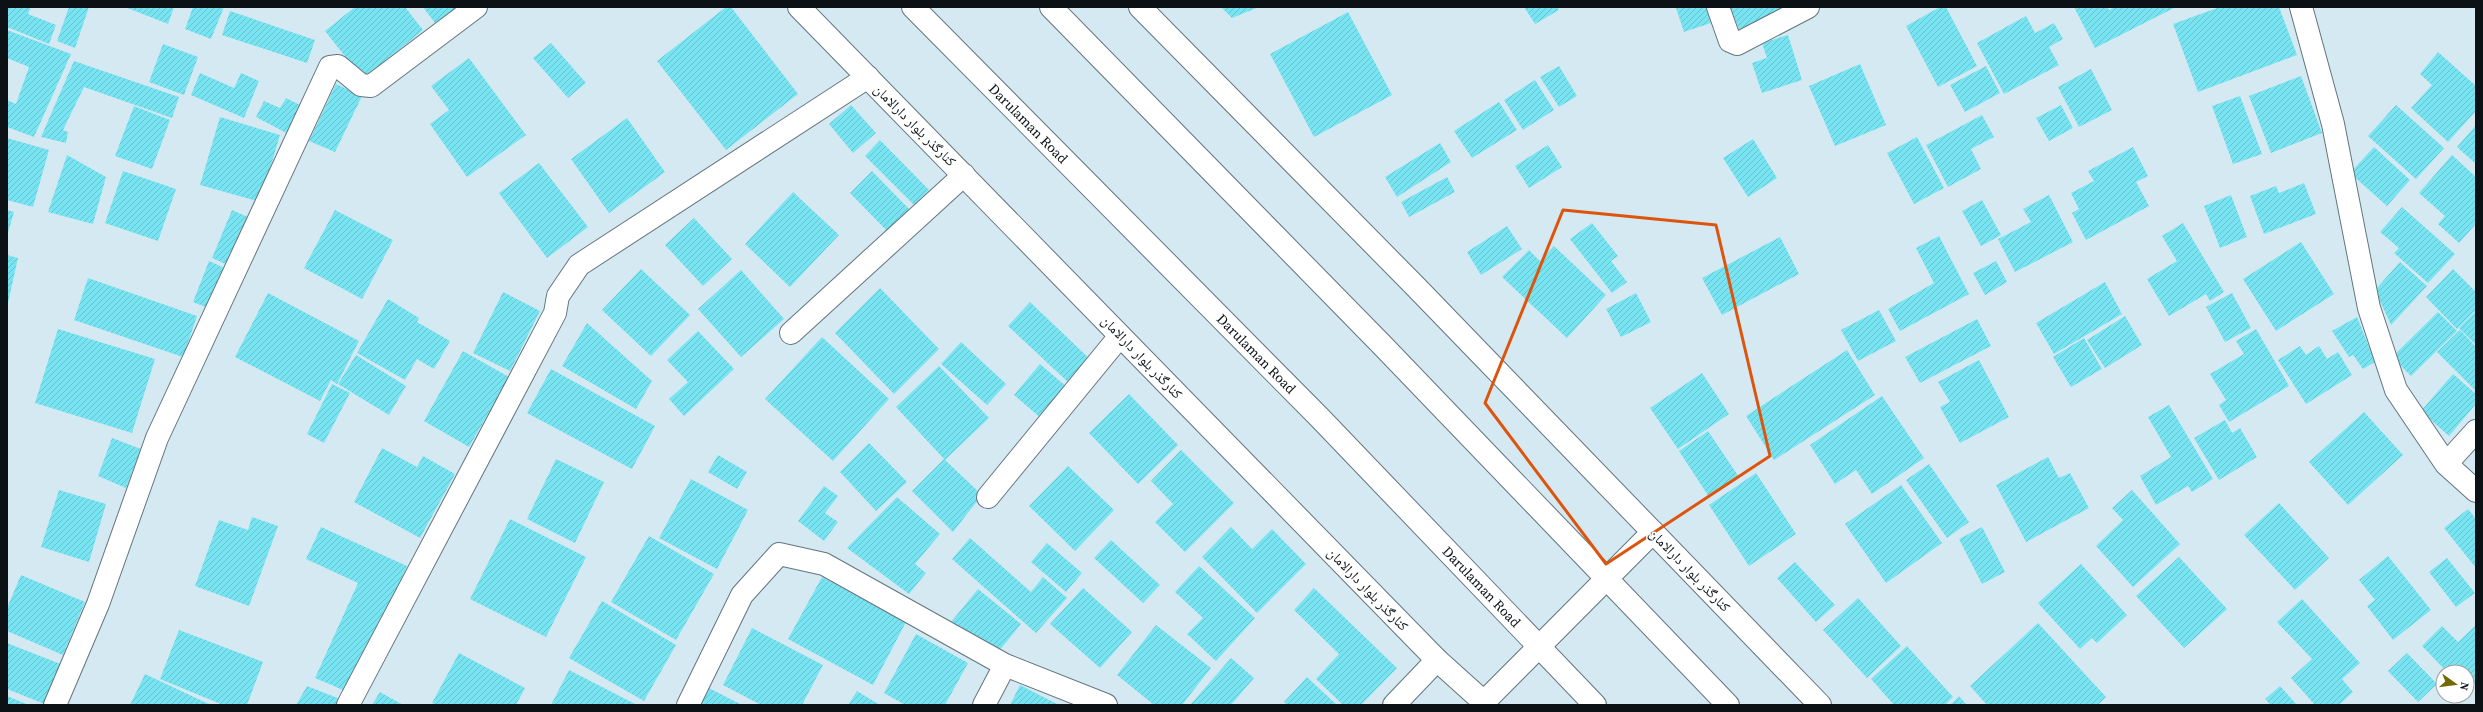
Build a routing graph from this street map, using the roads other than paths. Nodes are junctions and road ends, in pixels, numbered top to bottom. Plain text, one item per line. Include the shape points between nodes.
1 (476, 7) edge
2 (799, 7) edge
3 (914, 7) edge
4 (1051, 7) edge
5 (1140, 7) edge
6 (1718, 7) edge
7 (1808, 7) edge
8 (2301, 7) edge
9 (868, 77) junction
10 (964, 175) junction
11 (791, 333) dead end
12 (1120, 336) junction
13 (2476, 431) edge
14 (2446, 464) junction
15 (2476, 490) edge
16 (988, 497) dead end
17 (1653, 532) junction
18 (1605, 580) junction
19 (1538, 648) junction
20 (1437, 660) junction
21 (1005, 665) junction
22 (1485, 704) edge
23 (55, 705) edge
24 (348, 705) edge
25 (688, 705) edge
26 (984, 705) edge
27 (1106, 705) edge
28 (1394, 705) edge
29 (1595, 705) edge
30 (1728, 705) edge
31 (1820, 705) edge

1 - 23 street via 371,86 361,85 338,66 330,67 157,438 98,604
2 - 9 street, کنارگذر بلوار دارالامان
3 - 19 street, Darulaman Road via 1320,418
4 - 18 street via 1389,353
5 - 17 street, کنارگذر بلوار دارالامان
6 - 7 street via 1730,41 1737,44
8 - 14 street via 2333,124 2369,308 2396,390
9 - 10 street, کنارگذر بلوار دارالامان
9 - 24 street via 579,265 558,296 555,313
10 - 11 street
10 - 12 street, کنارگذر بلوار دارالامان
12 - 16 street
12 - 20 street, کنارگذر بلوار دارالامان
13 - 14 street
14 - 15 street
17 - 18 street
17 - 31 street, کنارگذر بلوار دارالامان
18 - 19 street
18 - 30 street
19 - 22 street
19 - 29 street, Darulaman Road
20 - 22 street, کنارگذر بلوار دارالامان
20 - 28 street
21 - 25 street via 824,564 779,554 742,595
21 - 26 street
21 - 27 street

